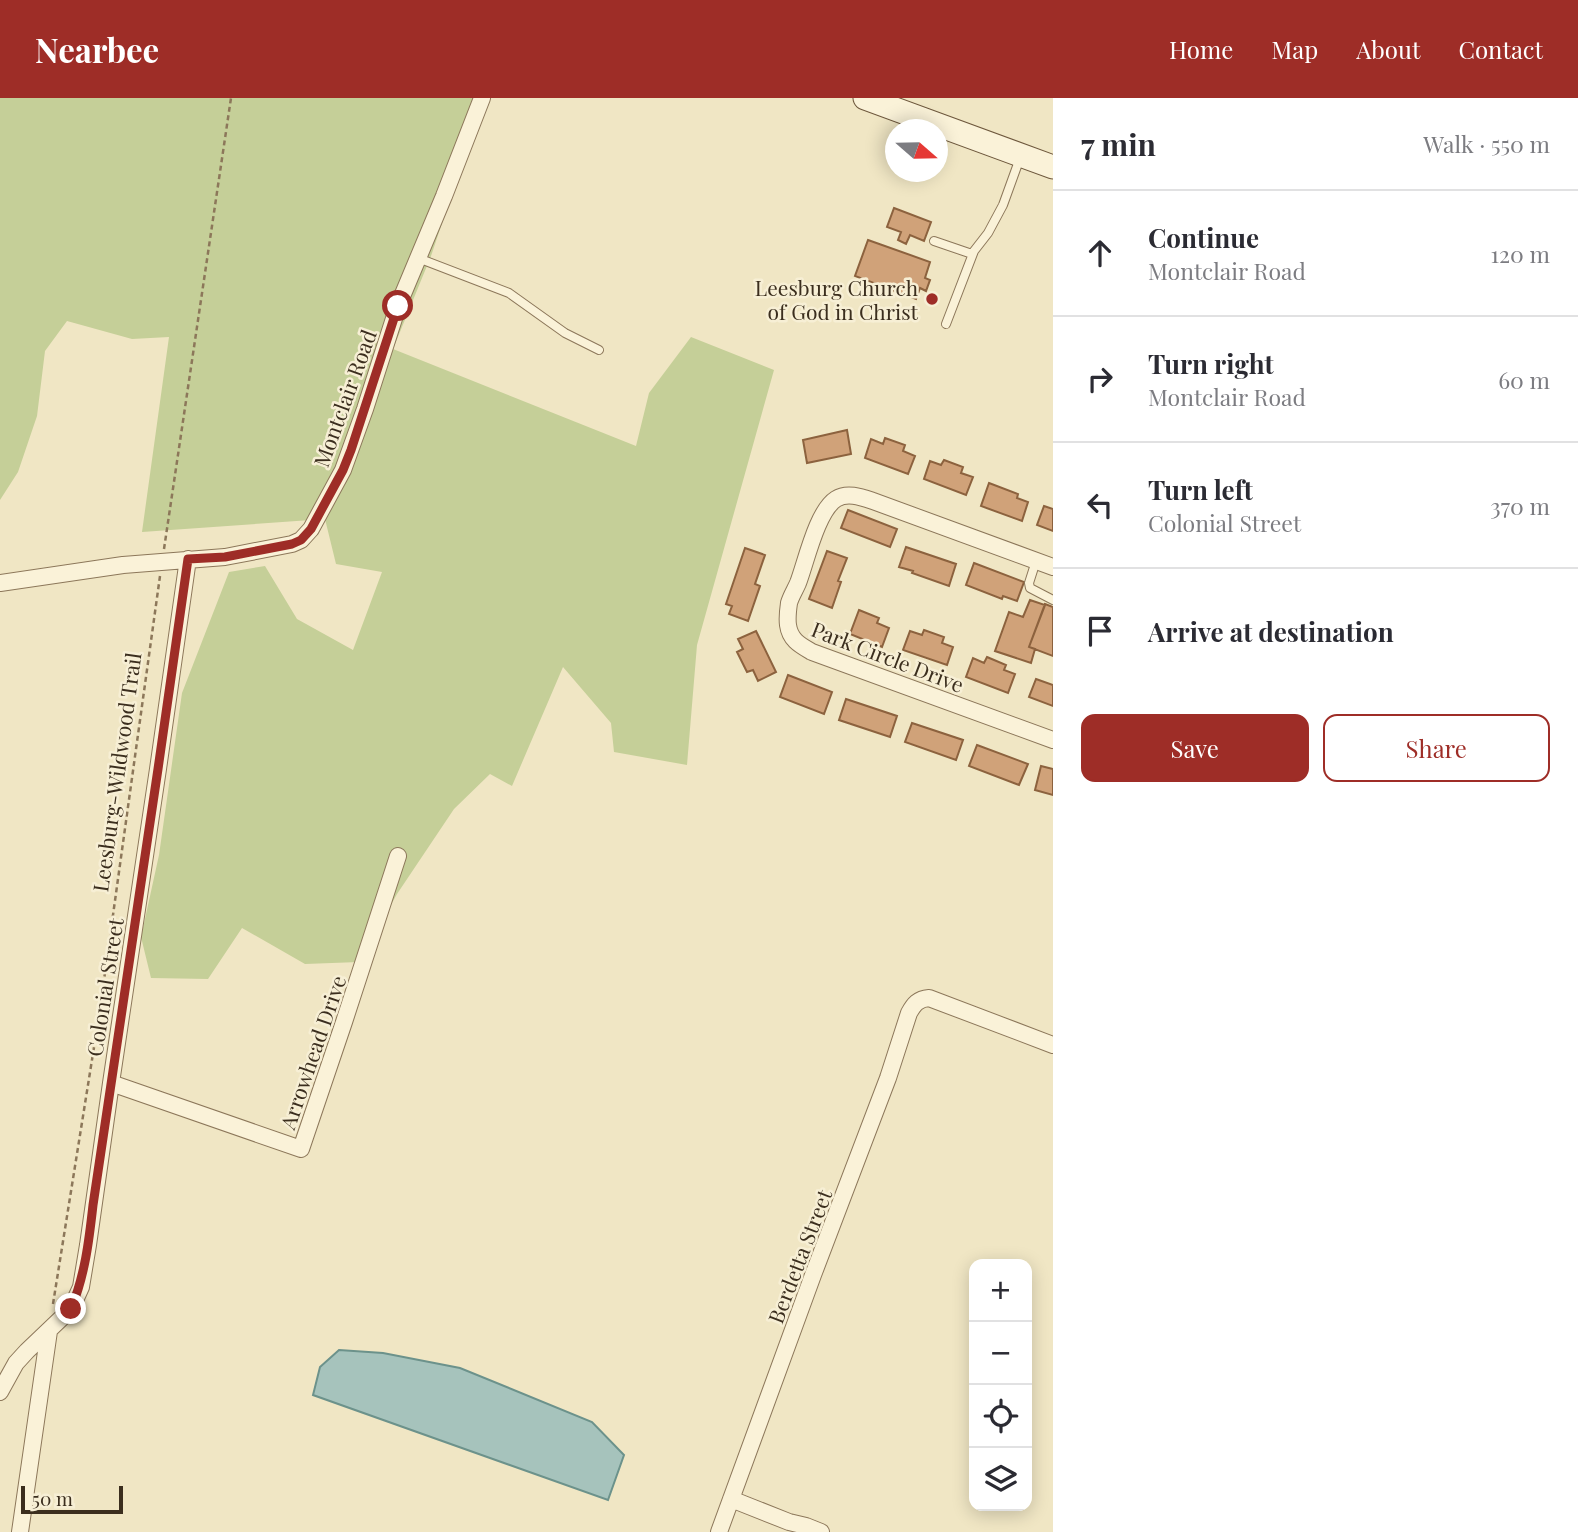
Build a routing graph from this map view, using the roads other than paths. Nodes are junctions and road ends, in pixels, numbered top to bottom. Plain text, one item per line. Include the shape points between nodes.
1 (482, 98) edge
2 (872, 99) edge
3 (1021, 155) junction
4 (1053, 167) edge
5 (934, 241) dead end
6 (972, 254) junction
7 (418, 258) junction
8 (946, 324) dead end
9 (599, 350) dead end
10 (188, 559) junction
11 (1036, 561) junction
12 (1053, 567) edge
13 (0, 583) edge
14 (1053, 600) edge
15 (1053, 740) edge
16 (398, 856) dead end
17 (1053, 1045) edge
18 (111, 1083) junction
19 (49, 1331) junction
20 (0, 1392) edge
21 (731, 1499) junction
22 (20, 1532) edge
23 (719, 1532) edge
24 (821, 1532) edge

1 - 7 street, Montclair Road
2 - 3 street
3 - 4 street
3 - 6 lane via 1003,205
5 - 6 lane
6 - 8 lane
7 - 9 lane via 509,293 565,333
7 - 10 street, Montclair Road via 351,450 311,529 292,544
10 - 13 street, Montclair Road
10 - 18 street, Colonial Street
11 - 12 street, Park Circle Drive
11 - 14 lane via 1030,588
11 - 15 street, Park Circle Drive via 873,501 843,496 828,506 819,522 790,600 788,626 797,644 812,652
16 - 18 street, Arrowhead Drive via 301,1149
17 - 21 street, Berdetta Street via 929,998 914,1004
18 - 19 street, Colonial Street via 81,1287 71,1309
19 - 20 street, Colonial Street via 16,1363
19 - 22 street
21 - 23 street, Berdetta Street
21 - 24 street

